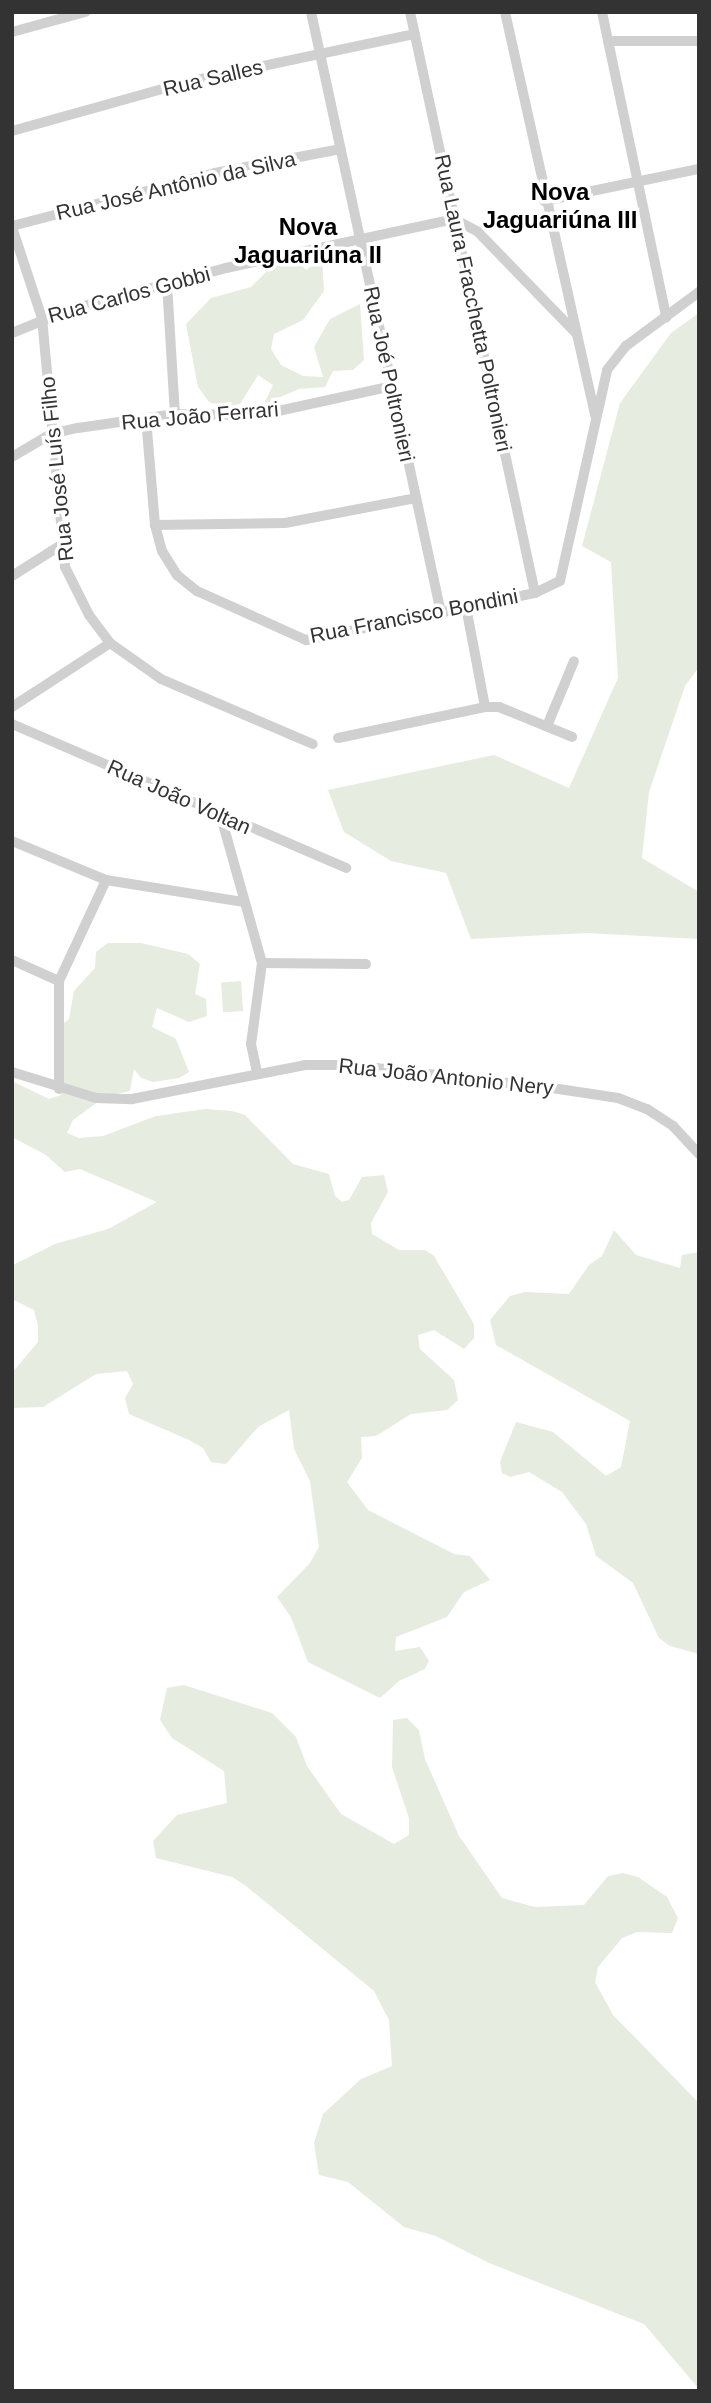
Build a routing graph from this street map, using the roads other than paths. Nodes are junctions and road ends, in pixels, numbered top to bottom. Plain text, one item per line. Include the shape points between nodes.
1 (85, 12) edge
2 (311, 12) edge
3 (410, 12) edge
4 (505, 12) edge
5 (602, 12) edge
6 (12, 32) edge
7 (415, 34) junction
8 (608, 41) junction
9 (699, 41) edge
10 (320, 54) junction
11 (12, 131) edge
12 (341, 149) junction
13 (699, 169) edge
14 (638, 182) junction
15 (544, 201) junction
16 (454, 219) junction
17 (12, 227) edge
18 (360, 241) junction
19 (167, 284) junction
20 (699, 292) edge
21 (666, 317) junction
22 (42, 318) junction
23 (12, 333) edge
24 (576, 333) junction
25 (392, 386) junction
26 (175, 414) junction
27 (146, 418) junction
28 (596, 420) junction
29 (51, 434) junction
30 (12, 457) edge
31 (416, 498) junction
32 (155, 525) junction
33 (61, 545) junction
34 (12, 576) edge
35 (535, 593) junction
36 (466, 607) junction
37 (441, 613) junction
38 (110, 643) junction
39 (574, 661) dead end
40 (12, 707) edge
41 (485, 707) junction
42 (12, 724) edge
43 (547, 726) junction
44 (572, 737) dead end
45 (338, 738) dead end
46 (313, 744) dead end
47 (221, 817) junction
48 (12, 841) edge
49 (346, 868) dead end
50 (106, 880) junction
51 (244, 902) junction
52 (12, 960) edge
53 (262, 963) junction
54 (366, 964) dead end
55 (59, 981) junction
56 (12, 1072) edge
57 (257, 1073) junction
58 (60, 1088) junction
59 (699, 1154) edge

1 - 6 street
2 - 10 street, Rua Joé Poltronieri
3 - 7 street, Rua Laura Fracchetta Poltronieri
4 - 15 street
5 - 8 street
7 - 10 street, Rua Salles
7 - 16 street, Rua Laura Fracchetta Poltronieri
8 - 9 street
8 - 14 street
10 - 11 street, Rua Salles via 187,82
10 - 12 street, Rua Joé Poltronieri
12 - 17 street, Rua José Antônio da Silva via 215,173
12 - 18 street, Rua Joé Poltronieri
13 - 14 street
14 - 15 street
14 - 21 street
15 - 24 street
16 - 18 street, Rua Carlos Gobbi
16 - 24 street via 478,232
16 - 35 street, Rua Laura Fracchetta Poltronieri
17 - 22 street, Rua José Luís Filho
18 - 19 street, Rua Carlos Gobbi
18 - 25 street, Rua Joé Poltronieri
19 - 22 street, Rua Carlos Gobbi
19 - 26 street
20 - 21 street
21 - 28 street via 615,357
22 - 23 street, Rua Carlos Gobbi
22 - 29 street, Rua José Luís Filho
24 - 28 street
25 - 26 street, Rua João Ferrari via 260,415
25 - 31 street, Rua Joé Poltronieri
26 - 27 street, Rua João Ferrari
27 - 29 street, Rua João Ferrari
27 - 32 street, Rua Francisco Bondini
28 - 35 street via 560,581
29 - 30 street, Rua João Ferrari
29 - 33 street, Rua José Luís Filho
31 - 32 street via 285,523
31 - 37 street, Rua Joé Poltronieri
32 - 37 street, Rua Francisco Bondini via 167,559 197,591 306,640
33 - 34 street
33 - 38 street, Rua José Luís Filho via 75,590
35 - 36 street, Rua Francisco Bondini
36 - 37 street, Rua Francisco Bondini
36 - 41 street
38 - 40 street
38 - 46 street, Rua José Luís Filho via 161,679
39 - 43 street
41 - 43 street via 499,707
41 - 45 street
42 - 47 street, Rua João Voltan
43 - 44 street
47 - 49 street, Rua João Voltan
47 - 51 street
48 - 50 street
50 - 51 street
50 - 55 street
51 - 53 street
52 - 55 street
53 - 54 street
53 - 57 street via 251,1044
55 - 58 street
56 - 58 street, Rua João Antonio Nery
57 - 58 street, Rua João Antonio Nery via 132,1099 96,1098
57 - 59 street, Rua João Antonio Nery via 350,1065 618,1098 673,1126

